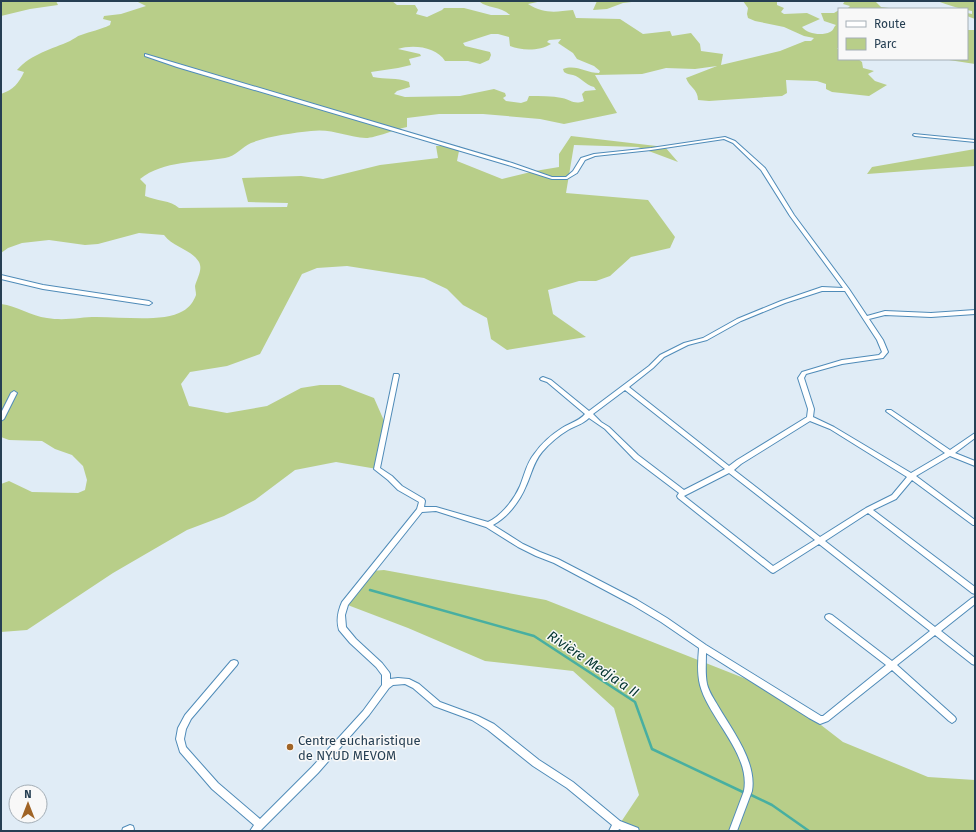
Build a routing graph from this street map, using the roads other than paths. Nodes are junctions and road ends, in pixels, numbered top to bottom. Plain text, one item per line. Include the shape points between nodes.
1 (146, 55) dead end
2 (915, 135) dead end
3 (975, 141) edge
4 (1, 277) edge
5 (847, 290) junction
6 (149, 303) dead end
7 (975, 312) edge
8 (866, 318) junction
9 (396, 375) dead end
10 (543, 379) dead end
11 (625, 387) junction
12 (14, 393) dead end
13 (889, 411) dead end
14 (589, 414) junction
15 (810, 418) junction
16 (1, 419) edge
17 (975, 435) edge
18 (950, 453) junction
19 (975, 464) edge
20 (729, 470) junction
21 (911, 476) junction
22 (684, 493) junction
23 (420, 510) junction
24 (868, 510) junction
25 (975, 523) edge
26 (488, 525) junction
27 (819, 542) junction
28 (975, 591) edge
29 (975, 600) edge
30 (829, 617) dead end
31 (935, 631) junction
32 (703, 647) junction
33 (975, 662) edge
34 (234, 663) dead end
35 (892, 665) junction
36 (386, 686) junction
37 (952, 719) dead end
38 (615, 827) edge
39 (257, 828) edge
40 (635, 831) edge
41 (733, 831) edge

1 - 5 street via 552,178 567,178 583,160 594,155 724,138 734,142 764,169 792,215
2 - 3 street
4 - 6 street via 43,287
5 - 8 street
5 - 11 street via 822,289 739,320 705,339 686,344 662,356
7 - 8 street via 931,315 885,313
8 - 15 street via 885,352 880,357 842,362 804,373 801,378 811,409
9 - 23 street via 377,469 400,488 422,501
10 - 14 street via 549,381
11 - 14 street
11 - 20 street
12 - 16 street
13 - 18 street
14 - 22 street via 636,457
14 - 26 street via 542,448 531,464 520,492 495,522
15 - 20 street
15 - 21 street via 832,428
17 - 18 street
18 - 19 street
18 - 21 street
20 - 22 street
20 - 27 street
21 - 24 street via 894,497
21 - 25 street
22 - 27 street via 680,496 773,570
23 - 26 street via 436,509
23 - 36 street via 345,604 341,615 342,628 386,674
24 - 27 street
24 - 28 street
26 - 32 street via 514,542 634,602
27 - 31 street
29 - 31 street
30 - 35 street
31 - 33 street
31 - 35 street
32 - 35 street via 820,720 825,719
32 - 41 street via 705,688 746,763 750,784
34 - 39 street via 188,717 180,739 183,749 215,786
35 - 37 street
36 - 38 street via 391,682 406,681 437,704 475,718 491,727 536,763 570,785
36 - 39 street via 330,753
38 - 40 street

